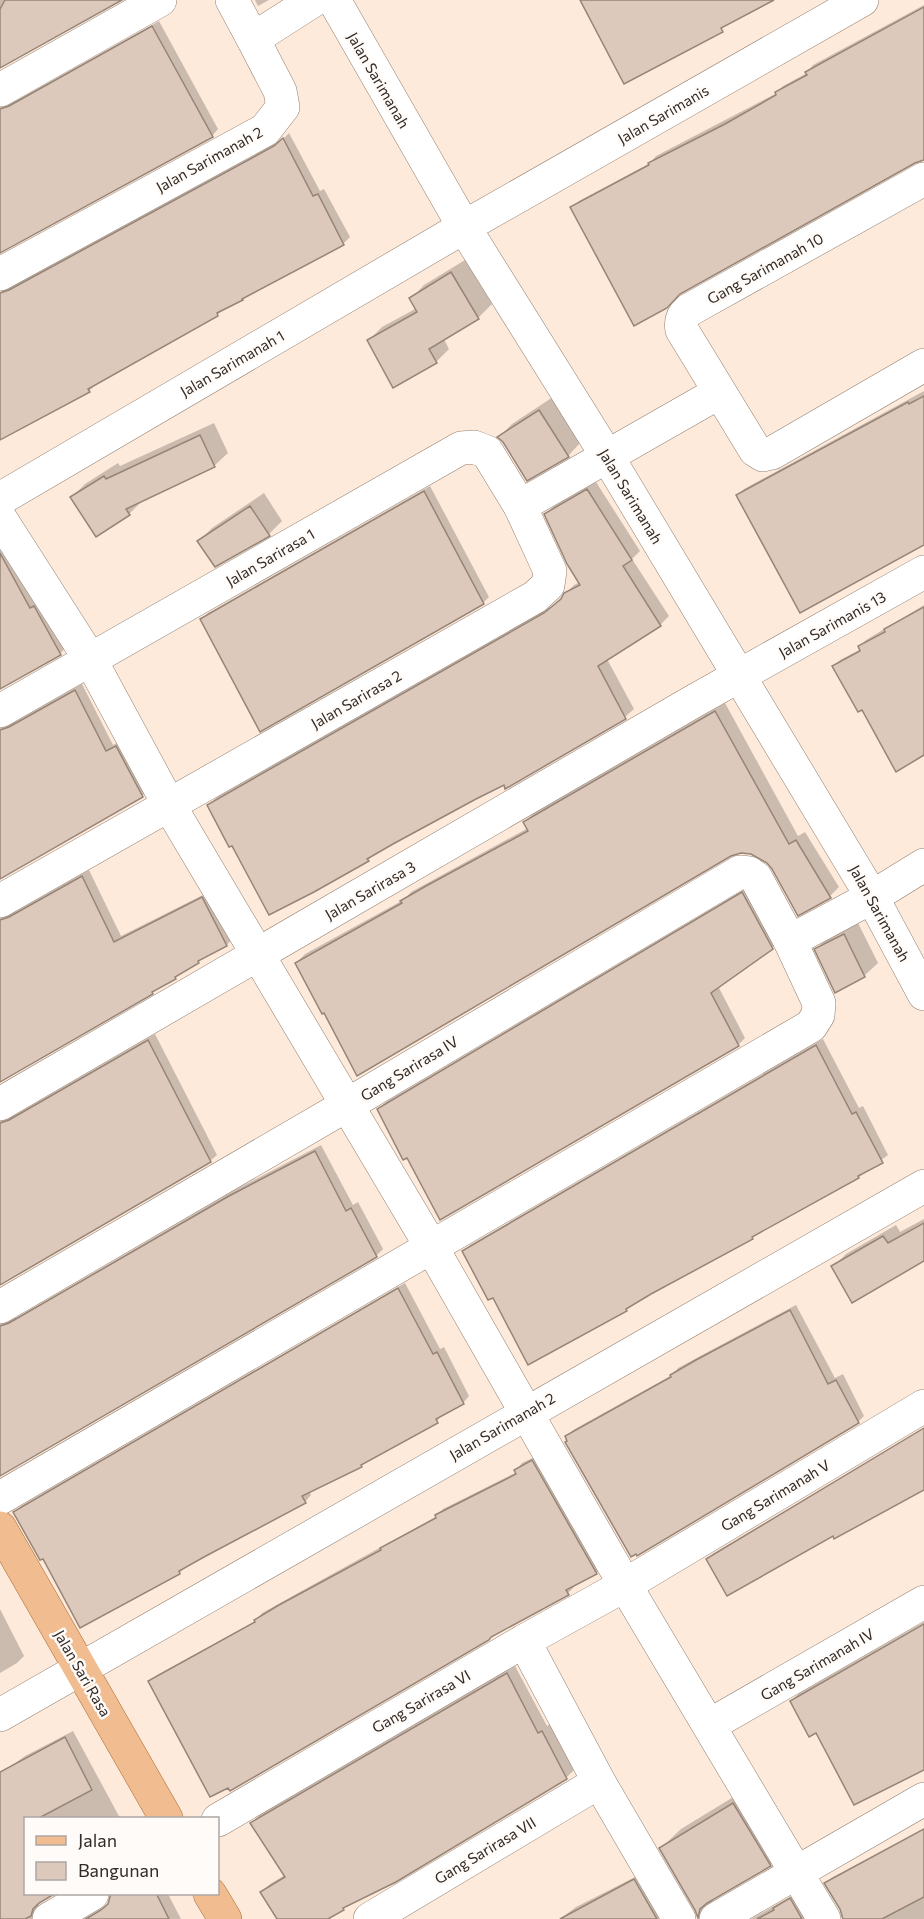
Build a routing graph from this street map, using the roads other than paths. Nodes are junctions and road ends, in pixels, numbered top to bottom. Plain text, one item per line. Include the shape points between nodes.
1 (160, 0) edge
2 (232, 0) edge
3 (314, 0) edge
4 (334, 0) edge
5 (862, 0) edge
6 (253, 39) junction
7 (0, 90) edge
8 (924, 179) edge
9 (464, 227) junction
10 (0, 274) edge
11 (924, 365) edge
12 (718, 393) junction
13 (607, 456) junction
14 (0, 499) edge
15 (520, 506) junction
16 (0, 518) edge
17 (924, 572) edge
18 (90, 659) junction
19 (740, 676) junction
20 (0, 711) edge
21 (169, 805) junction
22 (924, 865) edge
23 (872, 897) junction
24 (0, 900) edge
25 (790, 941) junction
26 (257, 956) junction
27 (924, 994) edge
28 (0, 1104) edge
29 (347, 1105) junction
30 (924, 1186) edge
31 (432, 1248) junction
32 (0, 1307) edge
33 (924, 1406) edge
34 (527, 1411) junction
35 (0, 1498) edge
36 (0, 1528) edge
37 (625, 1585) junction
38 (924, 1602) edge
39 (524, 1641) junction
40 (80, 1668) junction
41 (0, 1715) edge
42 (710, 1725) junction
43 (599, 1782) junction
44 (924, 1799) edge
45 (165, 1817) edge
46 (219, 1819) edge
47 (797, 1872) junction
48 (89, 1895) edge
49 (211, 1895) edge
50 (49, 1919) edge
51 (225, 1919) edge
52 (370, 1919) edge
53 (679, 1919) edge
54 (716, 1919) edge
55 (824, 1919) edge

1 - 7 street
2 - 6 street
3 - 6 street
4 - 9 street, Jalan Sarimanah
5 - 9 street, Jalan Sarimanis
6 - 10 street, Jalan Sarimanah 2 via 280,91 282,106 265,130
8 - 12 street, Gang Sarimanah 10 via 684,315 682,330
9 - 13 street, Jalan Sarimanah
9 - 14 street, Jalan Sarimanah 1
11 - 12 street via 767,455 755,450
12 - 13 street
13 - 15 street
13 - 19 street, Jalan Sarimanah
15 - 18 street, Jalan Sarirasa 1 via 487,452 461,448
15 - 21 street, Jalan Sarirasa 2 via 550,571 548,585 535,597
16 - 18 street
17 - 19 street, Jalan Sarimanis 13
18 - 20 street, Jalan Sarirasa 1
18 - 21 street
19 - 23 street, Jalan Sarimanah
19 - 26 street, Jalan Sarirasa 3
21 - 24 street, Jalan Sarirasa 2
21 - 26 street
22 - 23 street
23 - 25 street
23 - 27 street, Jalan Sarimanah
25 - 29 street, Gang Sarirasa IV via 756,878 740,872
25 - 31 street via 819,1003 811,1026
26 - 28 street, Jalan Sarirasa 3
26 - 29 street
29 - 31 street
29 - 32 street, Gang Sarirasa IV
30 - 34 street, Jalan Sarimanah 2
31 - 34 street
31 - 35 street
33 - 37 street, Gang Sarimanah V
34 - 37 street
34 - 40 street, Jalan Sarimanah 2
36 - 40 main road, Jalan Sari Rasa
37 - 39 street, Gang Sarirasa VI
37 - 42 street
38 - 42 street, Gang Sarimanah IV
39 - 43 street
39 - 46 street, Gang Sarirasa VI
40 - 41 street, Jalan Sarimanah 2
40 - 45 main road, Jalan Sari Rasa
42 - 47 street
43 - 52 street, Gang Sarirasa VII
43 - 53 street
44 - 47 street
47 - 54 street
47 - 55 street
48 - 50 street
49 - 51 main road

